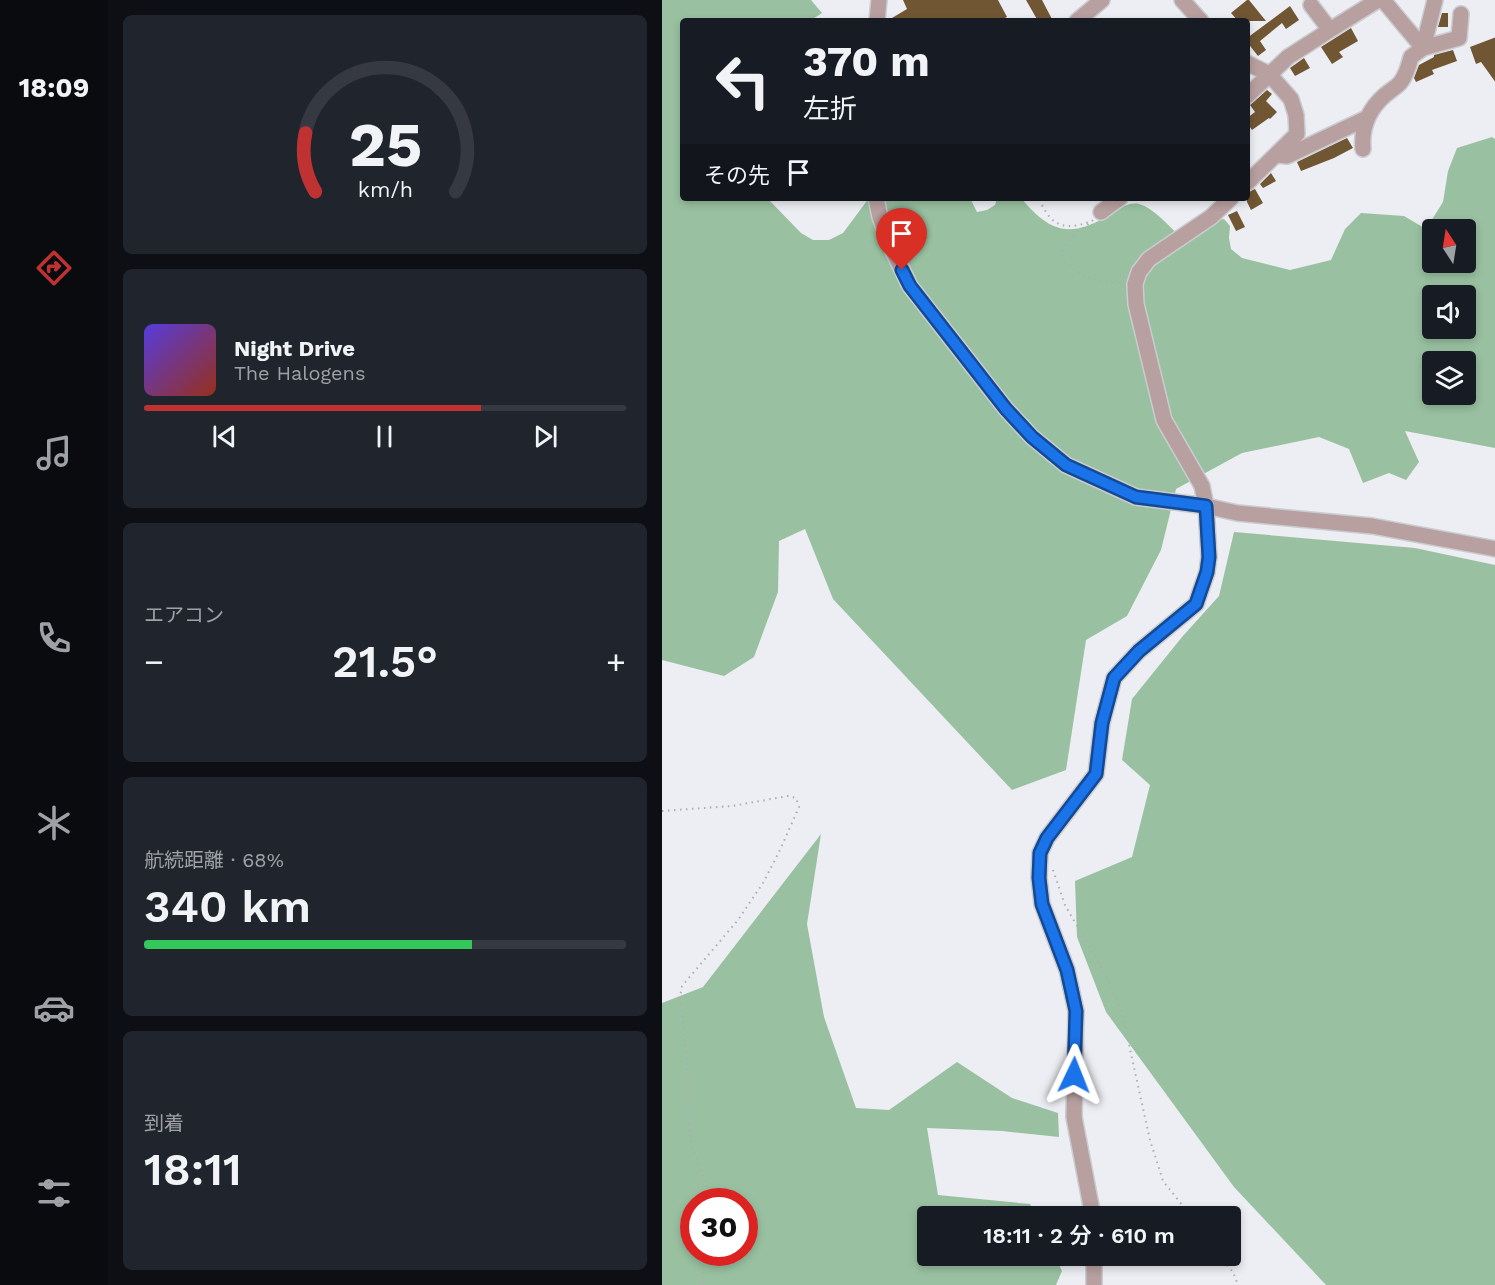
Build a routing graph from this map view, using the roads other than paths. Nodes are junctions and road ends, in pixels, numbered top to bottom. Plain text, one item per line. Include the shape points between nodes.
1 (879, 0) edge
2 (1102, 0) edge
3 (1182, 0) edge
4 (1378, 0) edge
5 (1383, 0) edge
6 (1435, 0) edge
7 (1311, 5) dead end
8 (1462, 14) dead end
9 (877, 18) edge
10 (1081, 18) edge
11 (1198, 18) edge
12 (1330, 30) junction
13 (1423, 48) junction
14 (1250, 64) edge
15 (1269, 74) junction
16 (1250, 93) edge
17 (1367, 118) junction
18 (1363, 149) dead end
19 (1277, 155) junction
20 (1250, 180) edge
21 (877, 201) edge
22 (1116, 201) edge
23 (1228, 201) edge
24 (1096, 216) road end
25 (1206, 506) junction
26 (1496, 549) edge
27 (1091, 1206) edge
28 (1094, 1266) edge
29 (1094, 1285) edge

1 - 9 street
2 - 10 street
3 - 11 street
4 - 12 street
5 - 13 street
6 - 13 street
7 - 12 street
8 - 13 street via 1459,38
12 - 15 street
13 - 17 street via 1411,57 1400,83 1376,103
14 - 15 street
15 - 16 street
15 - 19 street via 1291,99 1296,116 1296,134
17 - 18 street via 1361,135
17 - 19 street via 1287,156
19 - 20 street
21 - 25 street via 890,244 910,286 1032,437 1066,465 1136,497
22 - 24 street
23 - 25 street via 1149,259 1135,284 1158,402 1173,439 1202,486
25 - 26 street via 1237,513 1372,526
25 - 27 street via 1209,557 1196,604 1139,651 1114,678 1102,723 1096,774 1040,853 1042,904 1067,970 1076,1011 1074,1117
28 - 29 street

